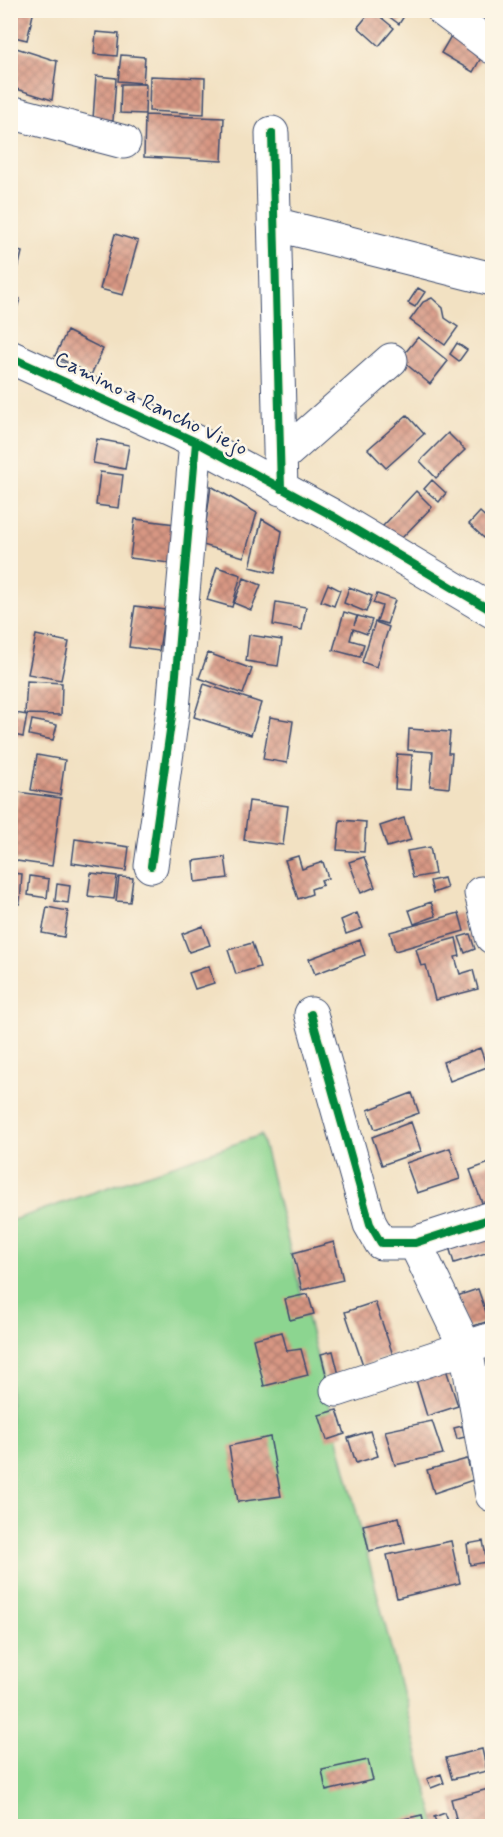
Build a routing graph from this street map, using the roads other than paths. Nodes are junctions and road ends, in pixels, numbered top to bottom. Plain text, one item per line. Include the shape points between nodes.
1 (443, 10) edge
2 (492, 47) edge
3 (10, 112) edge
4 (272, 133) dead end
5 (124, 142) dead end
6 (274, 224) junction
7 (492, 279) edge
8 (391, 360) dead end
9 (11, 363) edge
10 (196, 442) junction
11 (280, 473) junction
12 (492, 611) edge
13 (152, 866) dead end
14 (481, 892) dead end
15 (492, 937) edge
16 (311, 1014) dead end
17 (492, 1218) edge
18 (415, 1243) junction
19 (479, 1344) edge
20 (338, 1390) dead end
21 (492, 1495) edge

1 - 2 street
3 - 5 street
4 - 6 street
6 - 7 street
6 - 11 street
8 - 11 street
9 - 10 street, Camino a Rancho Viejo
10 - 11 street, Camino a Rancho Viejo
10 - 13 street via 173,709
11 - 12 street, Camino a Rancho Viejo
14 - 15 street
16 - 18 street via 370,1224 381,1243
17 - 18 street
18 - 19 street
19 - 20 street
19 - 21 street

